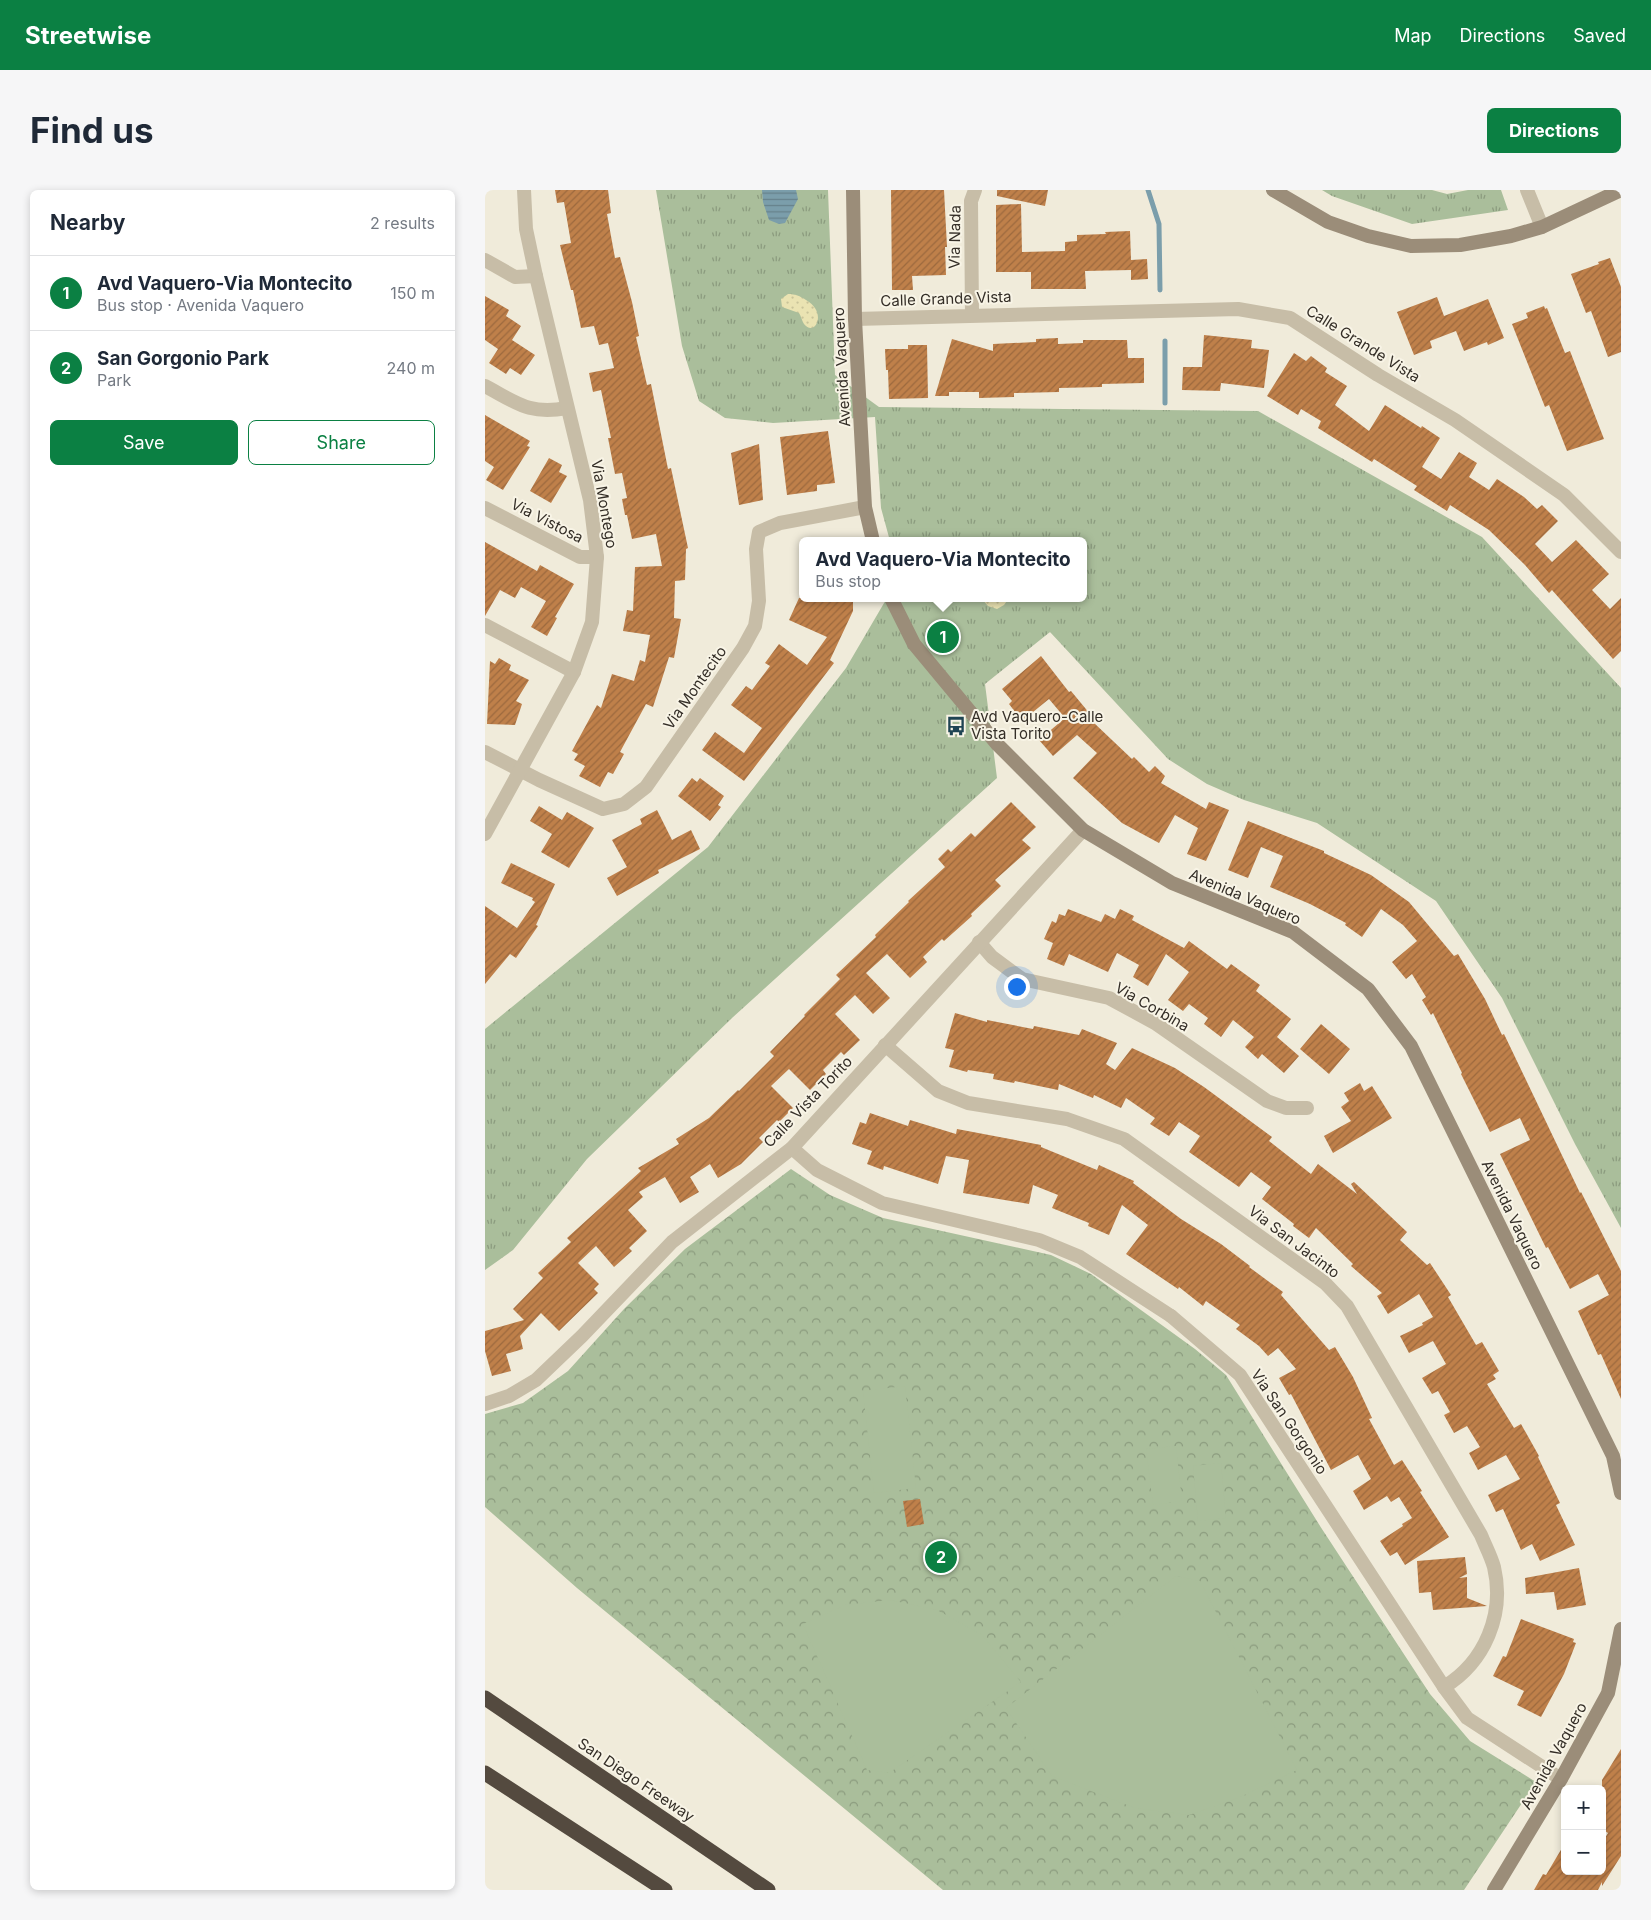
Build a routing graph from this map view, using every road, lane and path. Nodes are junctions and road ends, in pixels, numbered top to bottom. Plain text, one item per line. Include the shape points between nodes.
1 (524, 190) edge
2 (853, 190) edge
3 (975, 190) edge
4 (1273, 190) edge
5 (1527, 190) edge
6 (1621, 190) edge
7 (1542, 227) junction
8 (485, 260) edge
9 (536, 276) junction
10 (972, 315) junction
11 (855, 319) junction
12 (485, 386) edge
13 (567, 408) junction
14 (865, 507) junction
15 (485, 508) edge
16 (872, 537) edge
17 (1621, 552) edge
18 (597, 557) junction
19 (893, 602) edge
20 (485, 625) edge
21 (574, 672) junction
22 (485, 752) edge
23 (519, 770) junction
24 (1083, 830) junction
25 (485, 834) edge
26 (979, 942) junction
27 (885, 1045) junction
28 (1307, 1108) dead end
29 (791, 1148) junction
30 (485, 1404) edge
31 (1621, 1493) edge
32 (1621, 1629) edge
33 (1444, 1687) junction
34 (485, 1698) edge
35 (485, 1772) edge
36 (1561, 1779) junction
37 (665, 1890) edge
38 (768, 1890) edge
39 (1494, 1890) edge

1 - 9 street, Via Montego via 526,229
2 - 11 main road, Avenida Vaquero
3 - 10 street, Via Nada via 971,201
4 - 7 main road via 1328,222 1411,246 1460,245
5 - 7 street
6 - 7 main road
8 - 9 street via 515,277
9 - 13 street, Via Montego
10 - 11 street, Calle Grande Vista
10 - 17 street, Calle Grande Vista via 1239,309 1290,318 1455,420 1564,495
11 - 14 main road, Avenida Vaquero
12 - 13 street via 527,409 550,411
13 - 18 street, Via Montego via 589,500
14 - 16 main road, Avenida Vaquero
14 - 23 street, Via Montecito via 780,523 759,532 756,549 759,601 755,626 646,787 624,804 603,809
15 - 18 street, Via Vistosa via 580,557
18 - 21 street, Via Montego via 592,622
19 - 24 main road, Avenida Vaquero via 913,644 997,744
20 - 21 street
21 - 23 street, Via Montego
22 - 23 street, Via Montecito
23 - 25 street, Via Montego
24 - 26 street, Calle Vista Torito
24 - 31 main road, Avenida Vaquero via 1172,883 1293,932 1368,989 1411,1046 1613,1456
26 - 27 street, Calle Vista Torito
26 - 28 street, Via Corbina via 992,957 1022,980 1109,998 1155,1023 1267,1101 1286,1108
27 - 29 street, Calle Vista Torito
27 - 33 street, Via San Jacinto via 938,1091 968,1104 1067,1119 1124,1139 1325,1283 1347,1306 1481,1535 1494,1567 1498,1599 1493,1625 1483,1648 1460,1678
29 - 30 street, Calle Vista Torito via 672,1242 536,1380 509,1396
29 - 33 street, Via San Gorgonio via 817,1170 882,1203 1039,1240 1080,1257 1171,1316 1240,1376
32 - 36 main road, Avenida Vaquero via 1607,1693
33 - 36 street, Via San Gorgonio via 1467,1718
34 - 38 highway, San Diego Freeway
35 - 37 highway
36 - 39 main road, Avenida Vaquero

